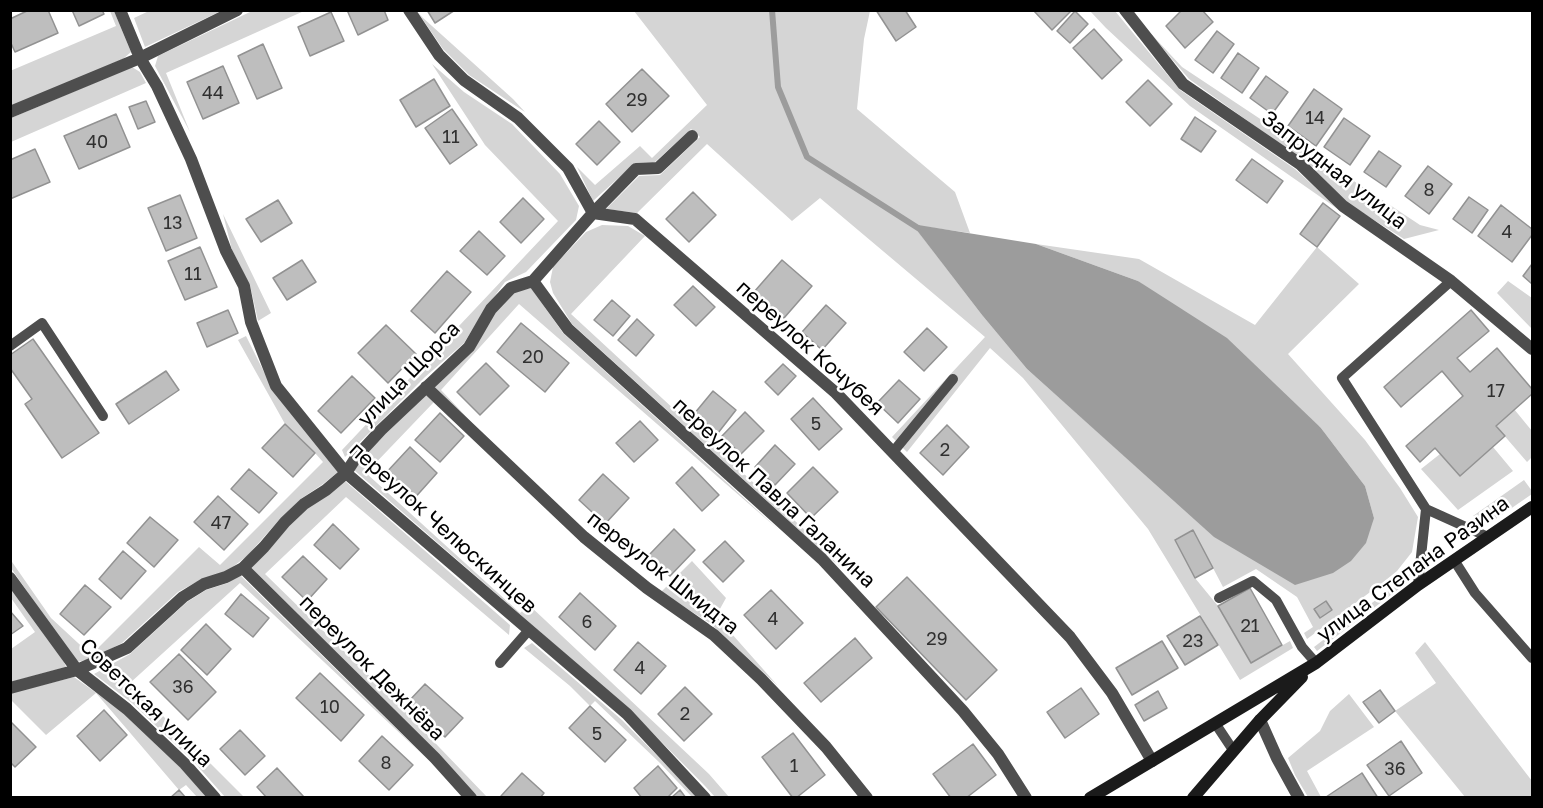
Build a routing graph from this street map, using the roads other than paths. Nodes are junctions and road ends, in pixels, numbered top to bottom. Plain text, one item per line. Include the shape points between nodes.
1 (120, 10) edge
2 (237, 10) edge
3 (409, 10) edge
4 (1125, 10) edge
5 (140, 58) junction
6 (10, 112) edge
7 (692, 136) dead end
8 (593, 213) junction
9 (533, 281) junction
10 (1451, 281) junction
11 (10, 346) edge
12 (1533, 349) edge
13 (953, 380) dead end
14 (426, 387) junction
15 (103, 416) dead end
16 (893, 452) junction
17 (345, 473) junction
18 (1533, 507) edge
19 (1426, 509) junction
20 (1488, 537) junction
21 (1454, 560) junction
22 (243, 568) junction
23 (10, 578) edge
24 (1418, 585) junction
25 (1219, 598) dead end
26 (529, 630) junction
27 (1533, 658) edge
28 (500, 663) dead end
29 (1316, 663) junction
30 (77, 670) junction
31 (10, 688) edge
32 (1260, 720) junction
33 (1215, 723) junction
34 (1233, 750) junction
35 (1152, 761) junction
36 (215, 798) edge
37 (471, 798) edge
38 (705, 798) edge
39 (867, 798) edge
40 (1026, 798) edge
41 (1090, 798) edge
42 (1193, 798) edge
43 (1299, 798) edge

1 - 5 street, переулок Челюскинцев
2 - 5 street
3 - 8 street via 440,55 464,80 518,118 568,168
4 - 10 street, Запрудная улица via 1183,84 1300,164 1343,206
5 - 6 street
5 - 17 street, переулок Челюскинцев via 191,159 244,286 251,322 276,386
7 - 8 street, улица Щорса via 658,168 636,169
8 - 9 street, улица Щорса
8 - 16 street, переулок Кочубея via 635,219 836,393
9 - 14 street, улица Щорса via 511,288 491,309 469,347
9 - 40 street, переулок Павла Галанина via 568,328 822,560 963,711 998,754
10 - 12 street, Запрудная улица
10 - 19 lane via 1342,378
11 - 15 lane via 42,323
13 - 16 lane
14 - 17 street, улица Щорса via 381,430
14 - 39 street, переулок Шмидта via 584,537 714,635 826,747
16 - 35 street, переулок Кочубея via 1070,637 1112,693
17 - 22 street, улица Щорса via 304,504
17 - 26 street, переулок Челюскинцев
18 - 20 main road, улица Степана Разина
19 - 20 lane
19 - 24 lane
20 - 21 main road, улица Степана Разина
21 - 24 main road, улица Степана Разина
21 - 27 lane via 1475,593
22 - 30 street, улица Щорса via 183,597 127,648
22 - 37 street, переулок Дежнёва
23 - 30 street, Советская улица
24 - 29 main road, улица Степана Разина
25 - 29 lane via 1253,581 1276,600 1302,648
26 - 28 lane
26 - 38 street, переулок Челюскинцев via 627,714
29 - 32 main road, улица Степана Разина
29 - 33 main road, улица Степана Разина
30 - 31 street, улица Щорса
30 - 36 street, Советская улица via 127,709
32 - 34 main road, улица Степана Разина
32 - 43 street
33 - 34 lane
33 - 35 main road, улица Степана Разина
34 - 42 main road, улица Степана Разина
35 - 41 main road, улица Степана Разина

